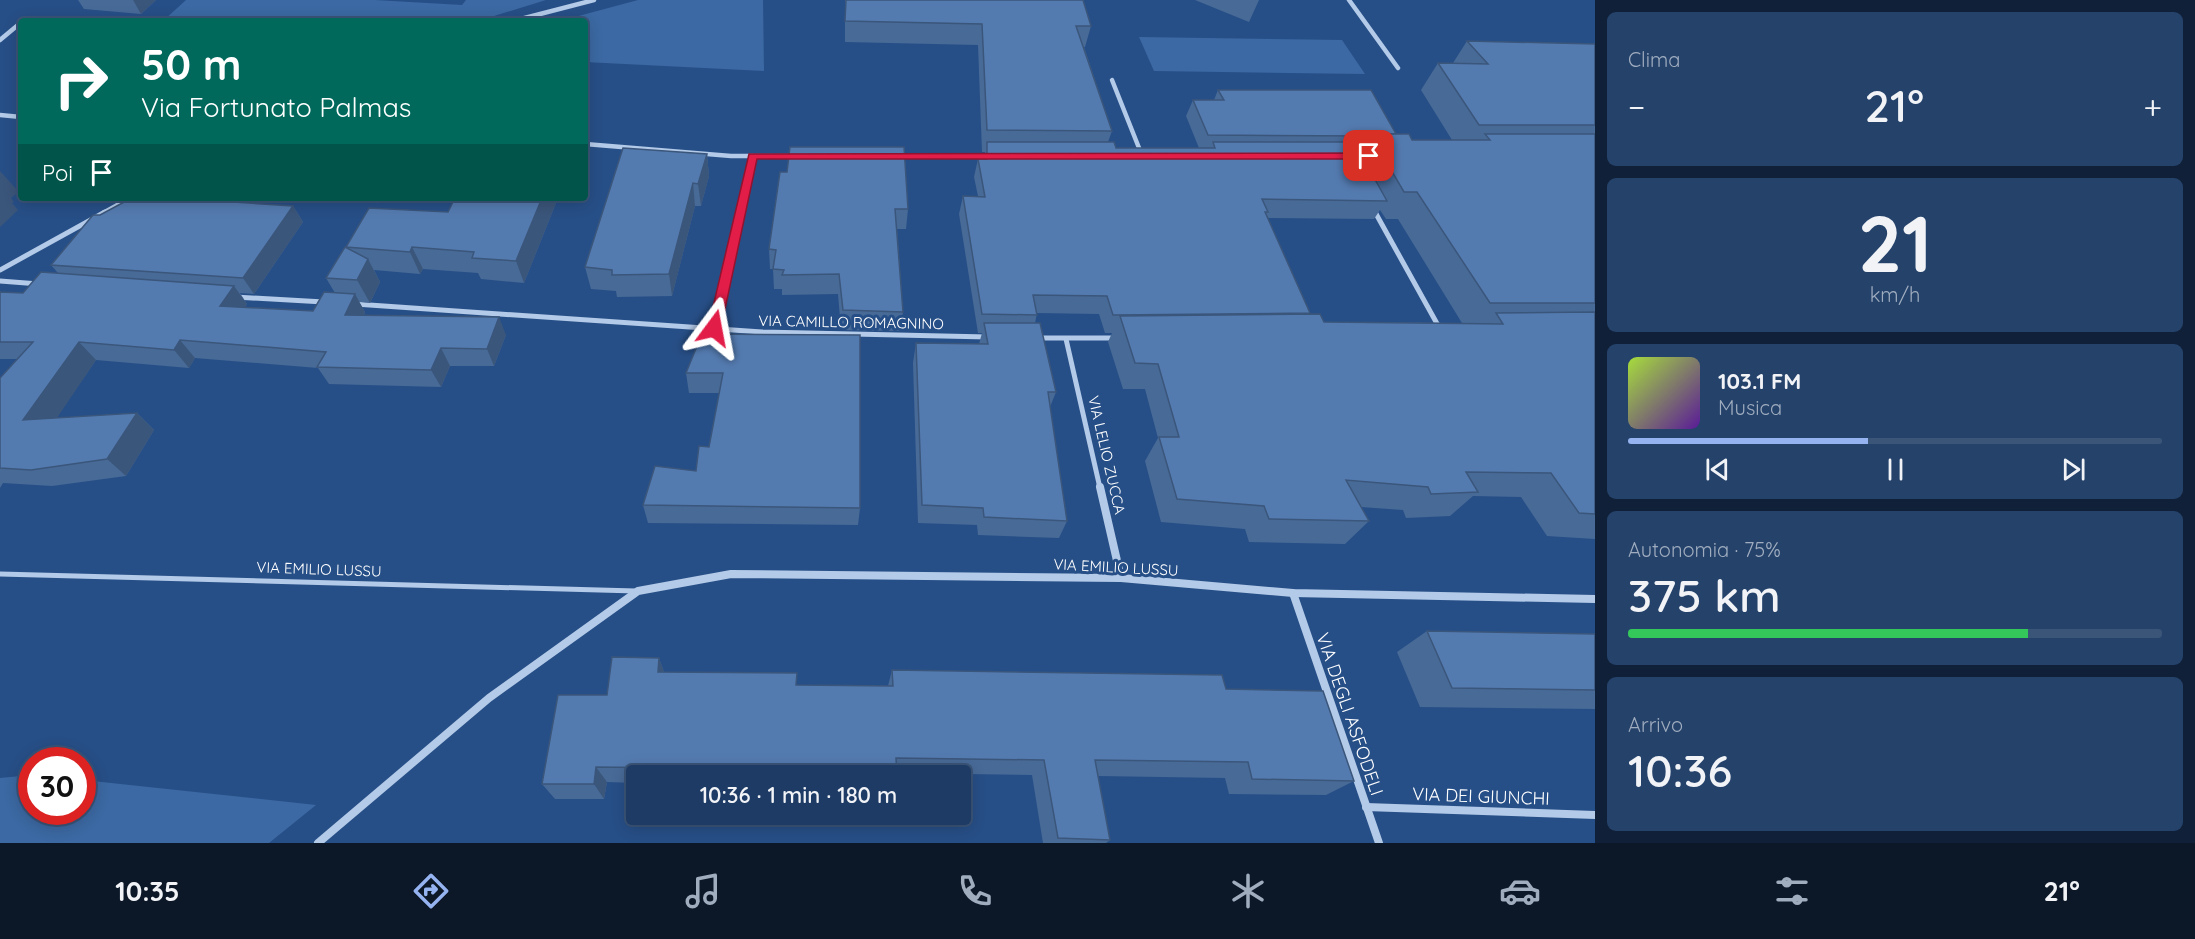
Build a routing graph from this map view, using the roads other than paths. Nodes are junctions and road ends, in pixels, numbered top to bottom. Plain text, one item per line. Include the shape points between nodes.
1 (594, 0) edge
2 (1349, 0) edge
3 (525, 18) edge
4 (18, 25) dead end
5 (0, 40) edge
6 (1398, 68) dead end
7 (1112, 81) dead end
8 (0, 115) edge
9 (18, 117) edge
10 (588, 144) edge
11 (752, 156) junction
12 (810, 156) edge
13 (893, 156) edge
14 (999, 156) edge
15 (1130, 156) edge
16 (1368, 198) edge
17 (125, 201) edge
18 (0, 270) edge
19 (0, 281) edge
20 (42, 284) edge
21 (231, 296) edge
22 (337, 303) edge
23 (349, 304) edge
24 (714, 328) junction
25 (1431, 333) edge
26 (1442, 333) junction
27 (1452, 333) edge
28 (996, 337) edge
29 (1031, 338) edge
30 (1125, 338) edge
31 (1066, 339) junction
32 (0, 574) edge
33 (1121, 578) junction
34 (638, 591) junction
35 (1293, 593) junction
36 (1595, 599) edge
37 (1366, 807) junction
38 (1595, 815) edge
39 (318, 843) edge
40 (1379, 843) edge

1 - 3 street
2 - 6 street
4 - 5 street
7 - 15 street via 1142,156
8 - 9 street
10 - 11 street
11 - 12 street
11 - 24 street
13 - 14 street
16 - 26 street
17 - 18 street
19 - 20 street
21 - 22 street
23 - 24 street, VIA CAMILLO ROMAGNINO
24 - 28 street, VIA CAMILLO ROMAGNINO
25 - 26 street
26 - 27 street
29 - 31 street
30 - 31 street
31 - 33 street, VIA LELIO ZUCCA
32 - 34 lane, VIA EMILIO LUSSU
33 - 34 street, VIA EMILIO LUSSU via 731,574
33 - 35 street, VIA EMILIO LUSSU
34 - 39 street, VIA EMILIO LUSSU via 489,698
35 - 36 street, VIA EMILIO LUSSU
35 - 37 street, VIA DEGLI ASFODELI
37 - 38 street, VIA DEI GIUNCHI
37 - 40 street, VIA DEGLI ASFODELI

